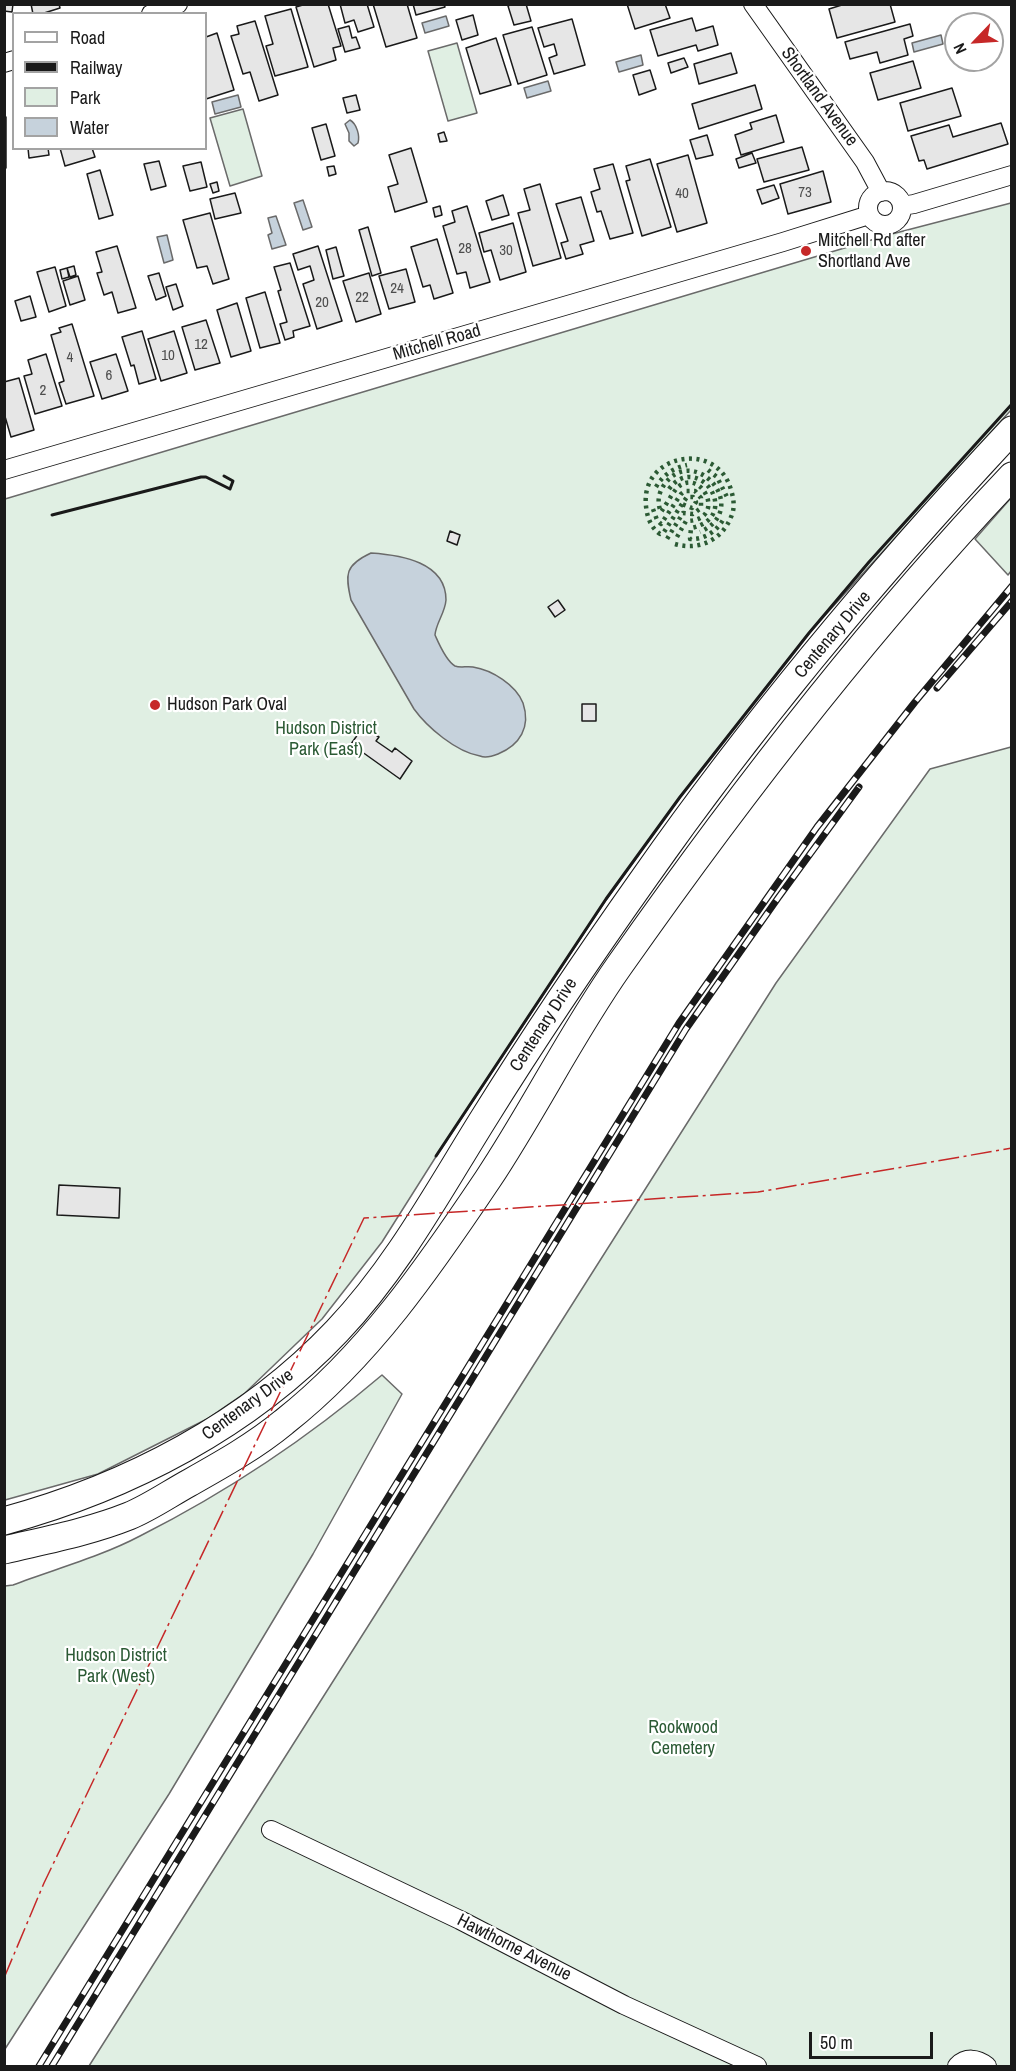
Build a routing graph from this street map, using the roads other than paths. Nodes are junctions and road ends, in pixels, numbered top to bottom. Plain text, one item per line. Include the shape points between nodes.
1 (178, 4) edge
2 (753, 4) edge
3 (156, 12) edge
4 (1011, 176) edge
5 (881, 192) junction
6 (902, 206) junction
7 (869, 215) junction
8 (1011, 430) edge
9 (4, 470) edge
10 (1011, 476) edge
11 (4, 1521) edge
12 (4, 1550) edge
13 (271, 1830) dead end
14 (757, 2067) edge
15 (957, 2067) edge
16 (987, 2067) edge

1 - 3 street
2 - 5 street, Shortland Avenue via 865,162
4 - 6 street
5 - 6 street via 894,194
5 - 7 street via 872,196
6 - 7 street via 898,220 888,225 877,224
7 - 9 street, Mitchell Road
8 - 11 highway, Centenary Drive via 929,521 753,731 580,969 412,1234 339,1329 302,1366 201,1440 77,1498
10 - 12 highway, Centenary Drive via 814,705 711,838 615,971 488,1178 396,1310 334,1378 283,1424 218,1467 132,1515
13 - 14 street, Hawthorne Avenue
15 - 16 street via 970,2059

